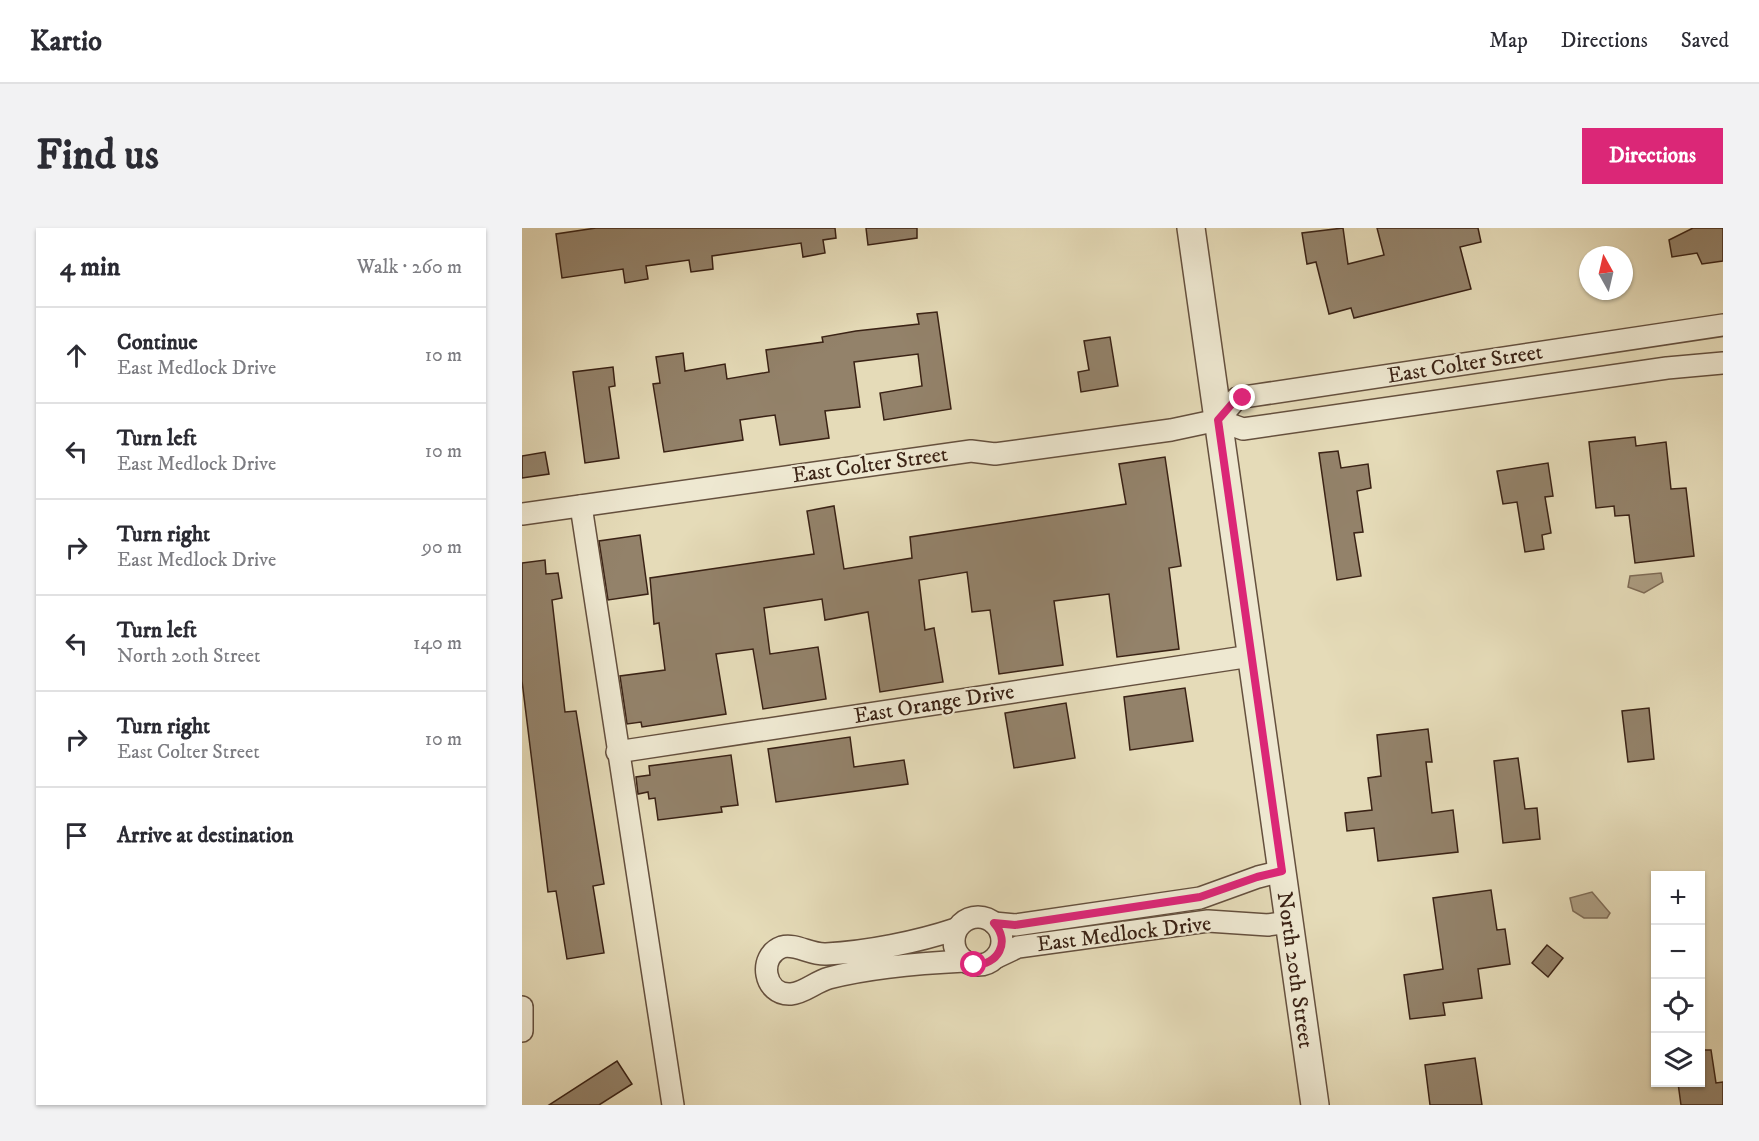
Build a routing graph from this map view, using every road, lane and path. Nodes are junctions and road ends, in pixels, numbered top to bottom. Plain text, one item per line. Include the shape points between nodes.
1 (1191, 228) edge
2 (1723, 325) edge
3 (1723, 363) edge
4 (1218, 420) junction
5 (580, 506) junction
6 (522, 514) edge
7 (1251, 656) junction
8 (617, 752) junction
9 (1282, 871) junction
10 (1289, 922) junction
11 (994, 923) junction
12 (956, 929) junction
13 (997, 957) junction
14 (965, 961) junction
15 (522, 1007) edge
16 (522, 1031) edge
17 (673, 1105) edge
18 (1315, 1105) edge

1 - 4 street, North 20th Street
2 - 4 street, East Colter Street via 1237,398
3 - 4 street, East Colter Street via 1244,429
4 - 5 street, East Colter Street via 1100,440 995,454 971,451
4 - 7 street, North 20th Street
5 - 6 street, East Colter Street
5 - 8 street
7 - 8 street, East Orange Drive
7 - 9 street, North 20th Street
8 - 17 street via 635,844
9 - 10 street, North 20th Street
9 - 11 street, East Medlock Drive via 1200,897 1015,925
10 - 13 street, East Medlock Drive via 1268,925 1208,921 1018,947
10 - 18 street, North 20th Street
11 - 12 street, East Medlock Drive via 974,917
11 - 13 street, East Medlock Drive via 1003,944
12 - 14 street via 956,951
12 - 14 street, East Medlock Drive via 927,938 825,954 782,947 771,954 767,978 774,989 785,994 798,993 828,978
13 - 14 street, East Medlock Drive via 982,965
15 - 16 street

